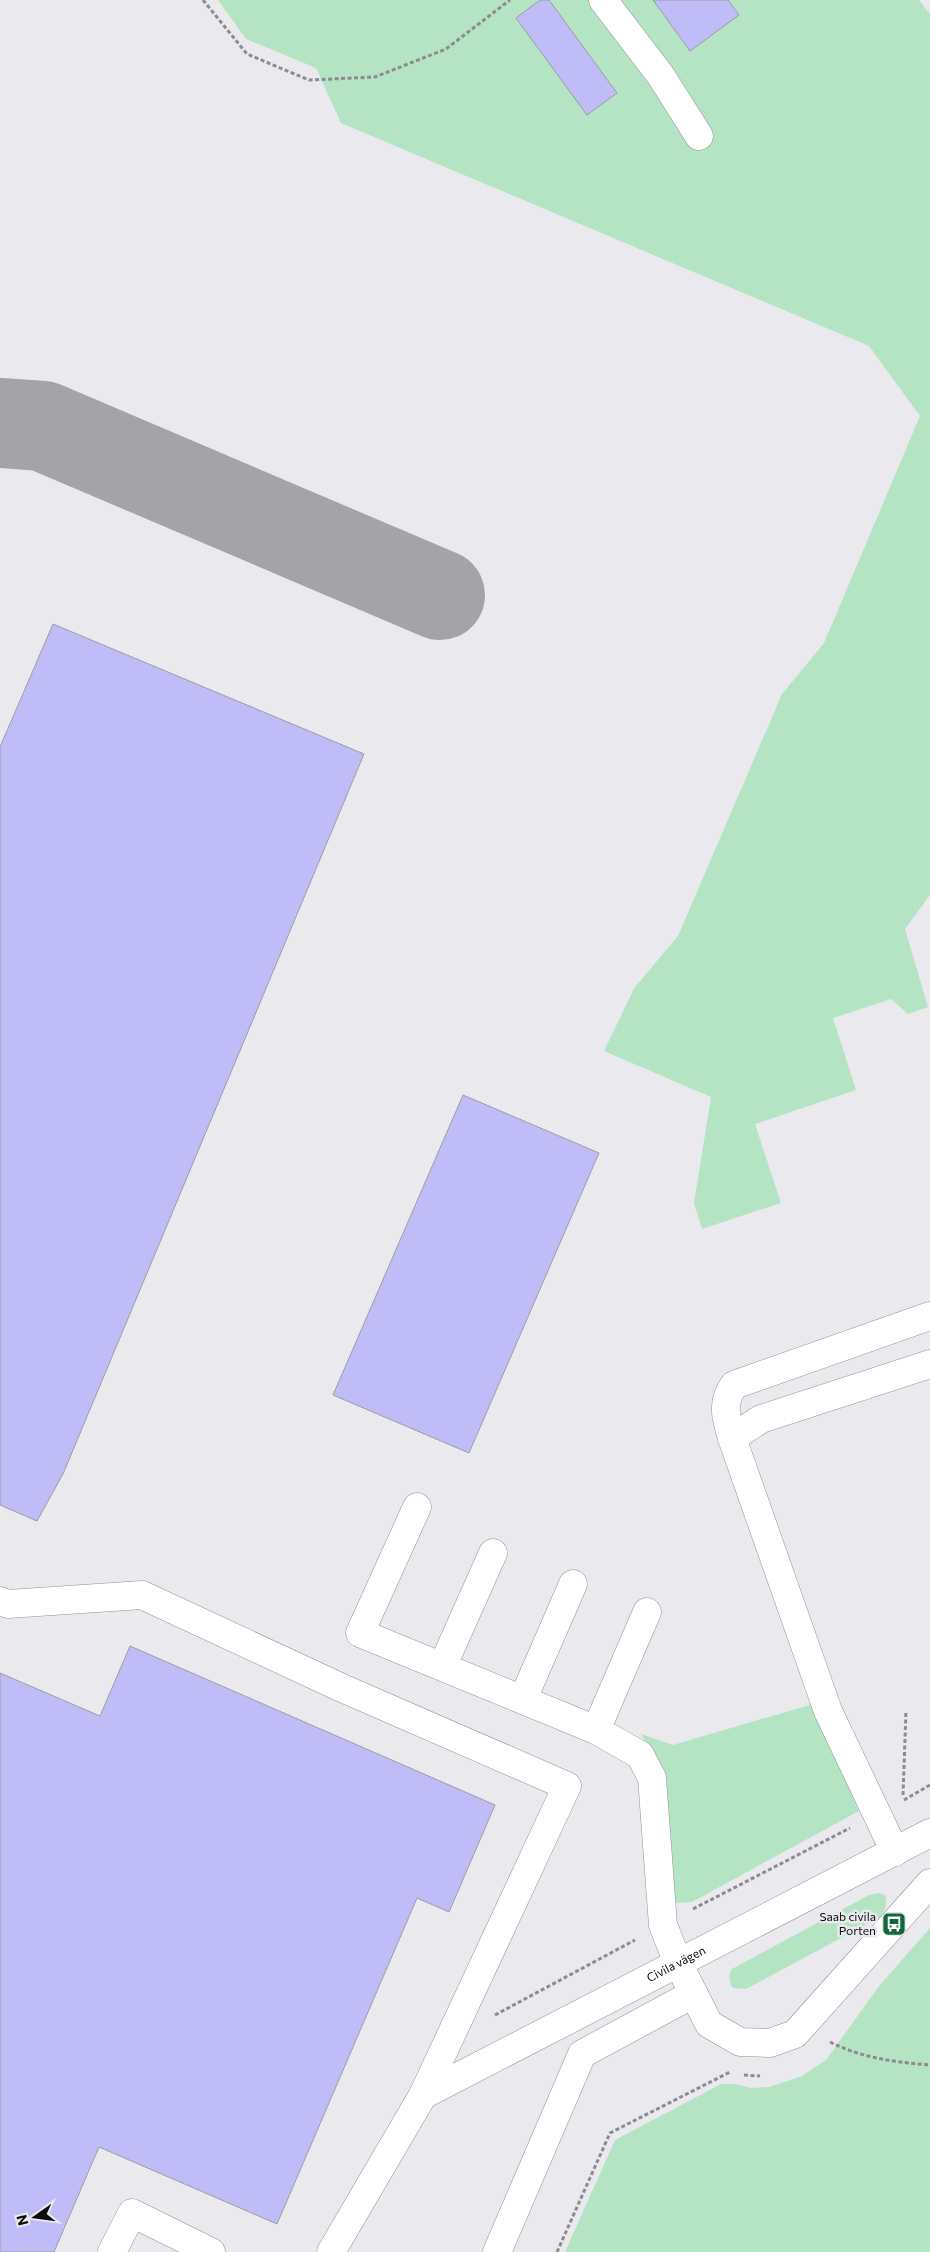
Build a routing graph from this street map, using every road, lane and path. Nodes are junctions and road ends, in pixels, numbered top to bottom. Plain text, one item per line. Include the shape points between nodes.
1 (204, 0) edge
2 (510, 0) edge
3 (603, 0) edge
4 (699, 136) dead end
5 (930, 1316) edge
6 (930, 1364) edge
7 (732, 1438) junction
8 (418, 1507) dead end
9 (493, 1553) dead end
10 (573, 1584) dead end
11 (0, 1601) edge
12 (647, 1612) dead end
13 (443, 1666) junction
14 (523, 1699) junction
15 (906, 1711) dead end
16 (596, 1730) junction
17 (903, 1800) dead end
18 (930, 1833) edge
19 (895, 1852) junction
20 (930, 1883) edge
21 (678, 1962) junction
22 (693, 1994) junction
23 (828, 2041) dead end
24 (930, 2065) edge
25 (730, 2072) dead end
26 (423, 2095) junction
27 (112, 2252) edge
28 (210, 2252) edge
29 (331, 2252) edge
30 (497, 2252) edge
31 (557, 2252) edge

1 - 2 path via 247,54 309,80 375,76 446,50
3 - 4 street via 661,76
5 - 7 street via 734,1385 726,1396 726,1418
6 - 7 street via 761,1419
7 - 19 street via 828,1711
8 - 13 street via 360,1633
9 - 13 street
10 - 14 street
11 - 26 street via 8,1604 142,1595 342,1688 568,1786
12 - 16 street
13 - 14 street
14 - 16 street
15 - 17 path
16 - 21 street via 640,1755 652,1778 663,1925
18 - 19 street, Civila vägen
19 - 21 street, Civila vägen
20 - 22 street via 795,2034 770,2043 740,2042 709,2024
21 - 22 street
21 - 26 street, Civila vägen
22 - 30 street via 582,2054
23 - 24 path via 850,2052 887,2062
25 - 31 path via 610,2133
26 - 29 street
27 - 28 street via 132,2213

